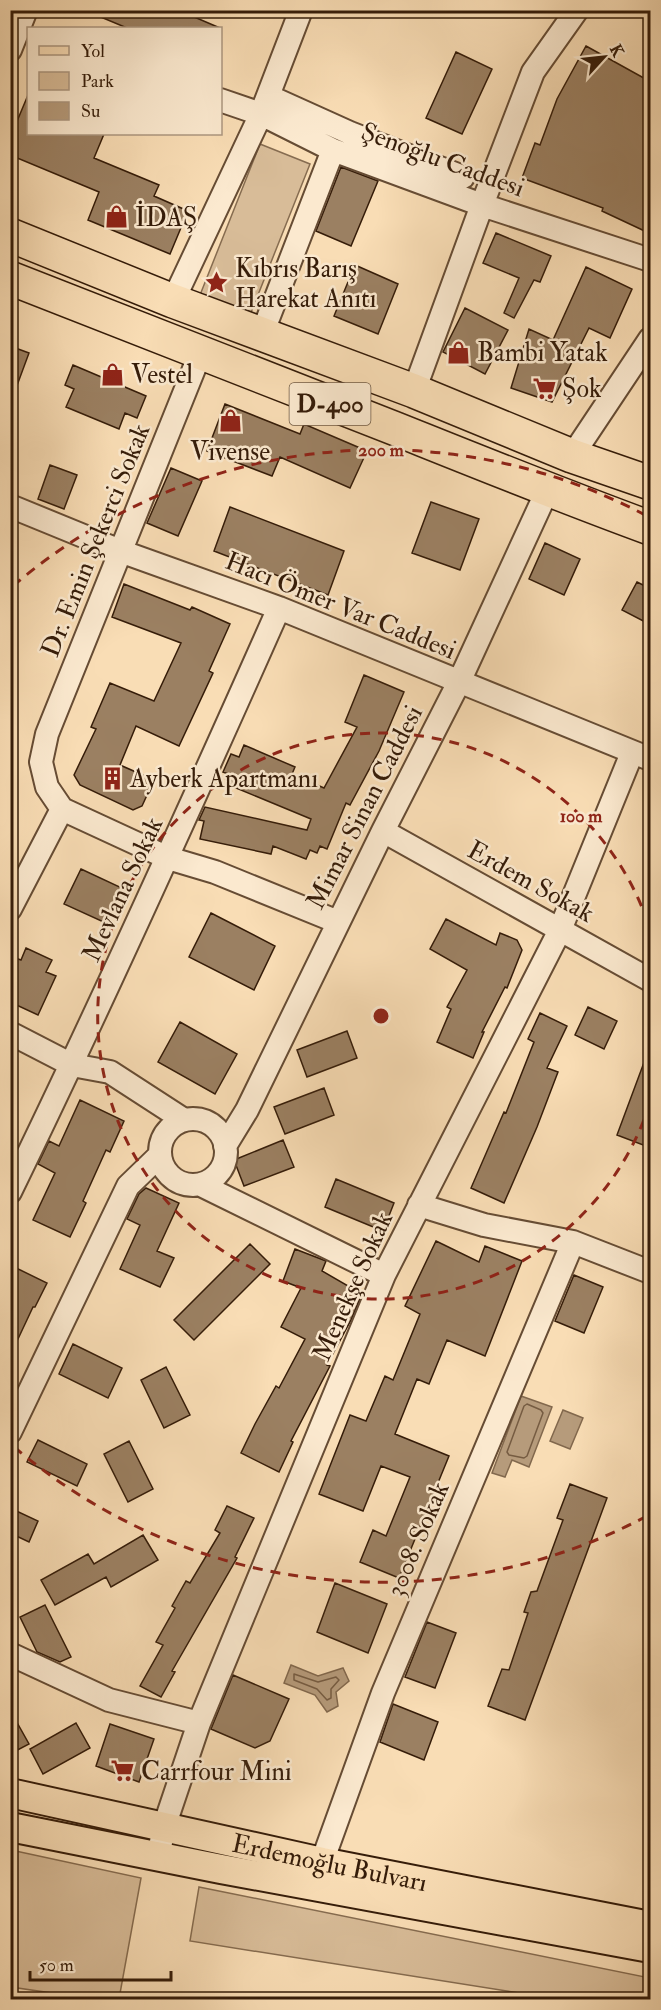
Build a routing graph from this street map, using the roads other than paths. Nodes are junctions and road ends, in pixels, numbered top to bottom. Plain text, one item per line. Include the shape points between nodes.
1 (301, 10) edge
2 (577, 10) edge
3 (21, 23) edge
4 (10, 50) edge
5 (222, 99) edge
6 (265, 105) junction
7 (333, 150) junction
8 (463, 177) dead end
9 (482, 205) junction
10 (10, 235) edge
11 (651, 260) edge
12 (10, 278) edge
13 (173, 301) junction
14 (262, 334) junction
15 (651, 339) edge
16 (200, 354) junction
17 (414, 391) junction
18 (572, 456) junction
19 (651, 483) edge
20 (547, 491) junction
21 (10, 506) edge
22 (651, 528) edge
23 (120, 551) junction
24 (279, 608) junction
25 (459, 682) junction
26 (641, 756) edge
27 (62, 809) junction
28 (383, 831) junction
29 (168, 858) junction
30 (10, 909) edge
31 (338, 922) junction
32 (560, 930) junction
33 (651, 980) edge
34 (10, 1033) edge
35 (72, 1065) junction
36 (184, 1120) junction
37 (225, 1146) junction
38 (159, 1156) junction
39 (201, 1185) junction
40 (10, 1192) edge
41 (419, 1205) junction
42 (573, 1242) junction
43 (651, 1272) edge
44 (384, 1275) junction
45 (10, 1432) edge
46 (10, 1654) edge
47 (199, 1723) junction
48 (10, 1793) edge
49 (10, 1827) edge
50 (164, 1827) junction
51 (158, 1857) junction
52 (322, 1862) junction
53 (651, 1926) edge
54 (651, 1948) edge

1 - 6 street
2 - 9 street via 533,72
3 - 4 street
5 - 6 street, Şenoğlu Caddesi
6 - 7 street, Şenoğlu Caddesi
6 - 8 street
6 - 13 street
7 - 9 street, Şenoğlu Caddesi
7 - 14 street
9 - 11 street, Şenoğlu Caddesi
9 - 17 street
10 - 13 highway, D-400
12 - 16 highway, D-400
13 - 14 highway, D-400
14 - 17 highway, D-400
15 - 18 street
16 - 20 highway, D-400
16 - 23 street, Dr. Emin Şekerci Sokak
17 - 18 highway, D-400
18 - 19 highway, D-400
20 - 22 highway, D-400
20 - 25 street, Mimar Sinan Caddesi
21 - 23 street, Hacı Ömer Var Caddesi
23 - 24 street, Hacı Ömer Var Caddesi
23 - 27 street, Dr. Emin Şekerci Sokak via 47,734 41,762 47,787
24 - 25 street, Hacı Ömer Var Caddesi
24 - 29 street, Mevlana Sokak
25 - 26 street, Hacı Ömer Var Caddesi
25 - 28 street, Mimar Sinan Caddesi
26 - 32 street, Menekşe Sokak
27 - 29 street
27 - 30 street
28 - 31 street, Mimar Sinan Caddesi
28 - 32 street, Erdem Sokak
29 - 31 street via 215,872
29 - 35 street, Mevlana Sokak
31 - 37 street, Mimar Sinan Caddesi via 247,1110
32 - 33 street, Erdem Sokak
32 - 41 street, Menekşe Sokak
34 - 35 street
35 - 36 street via 110,1072
35 - 40 street, Mevlana Sokak
36 - 37 street via 195,1119 215,1127
36 - 38 street via 163,1137
37 - 39 street via 223,1166 211,1181
38 - 39 street via 163,1167 179,1183
38 - 45 street via 128,1186
39 - 44 street
41 - 42 street via 484,1224
41 - 44 street, Menekşe Sokak
42 - 43 street
42 - 52 street, 3008. Sokak via 383,1693
44 - 47 street, Menekşe Sokak
46 - 47 street via 109,1700
47 - 50 street, Menekşe Sokak
48 - 50 main road, Erdemoğlu Bulvarı
49 - 51 main road, Erdemoğlu Bulvarı
50 - 51 street, Menekşe Sokak
50 - 52 main road, Erdemoğlu Bulvarı
51 - 54 main road, Erdemoğlu Bulvarı
52 - 53 main road, Erdemoğlu Bulvarı

